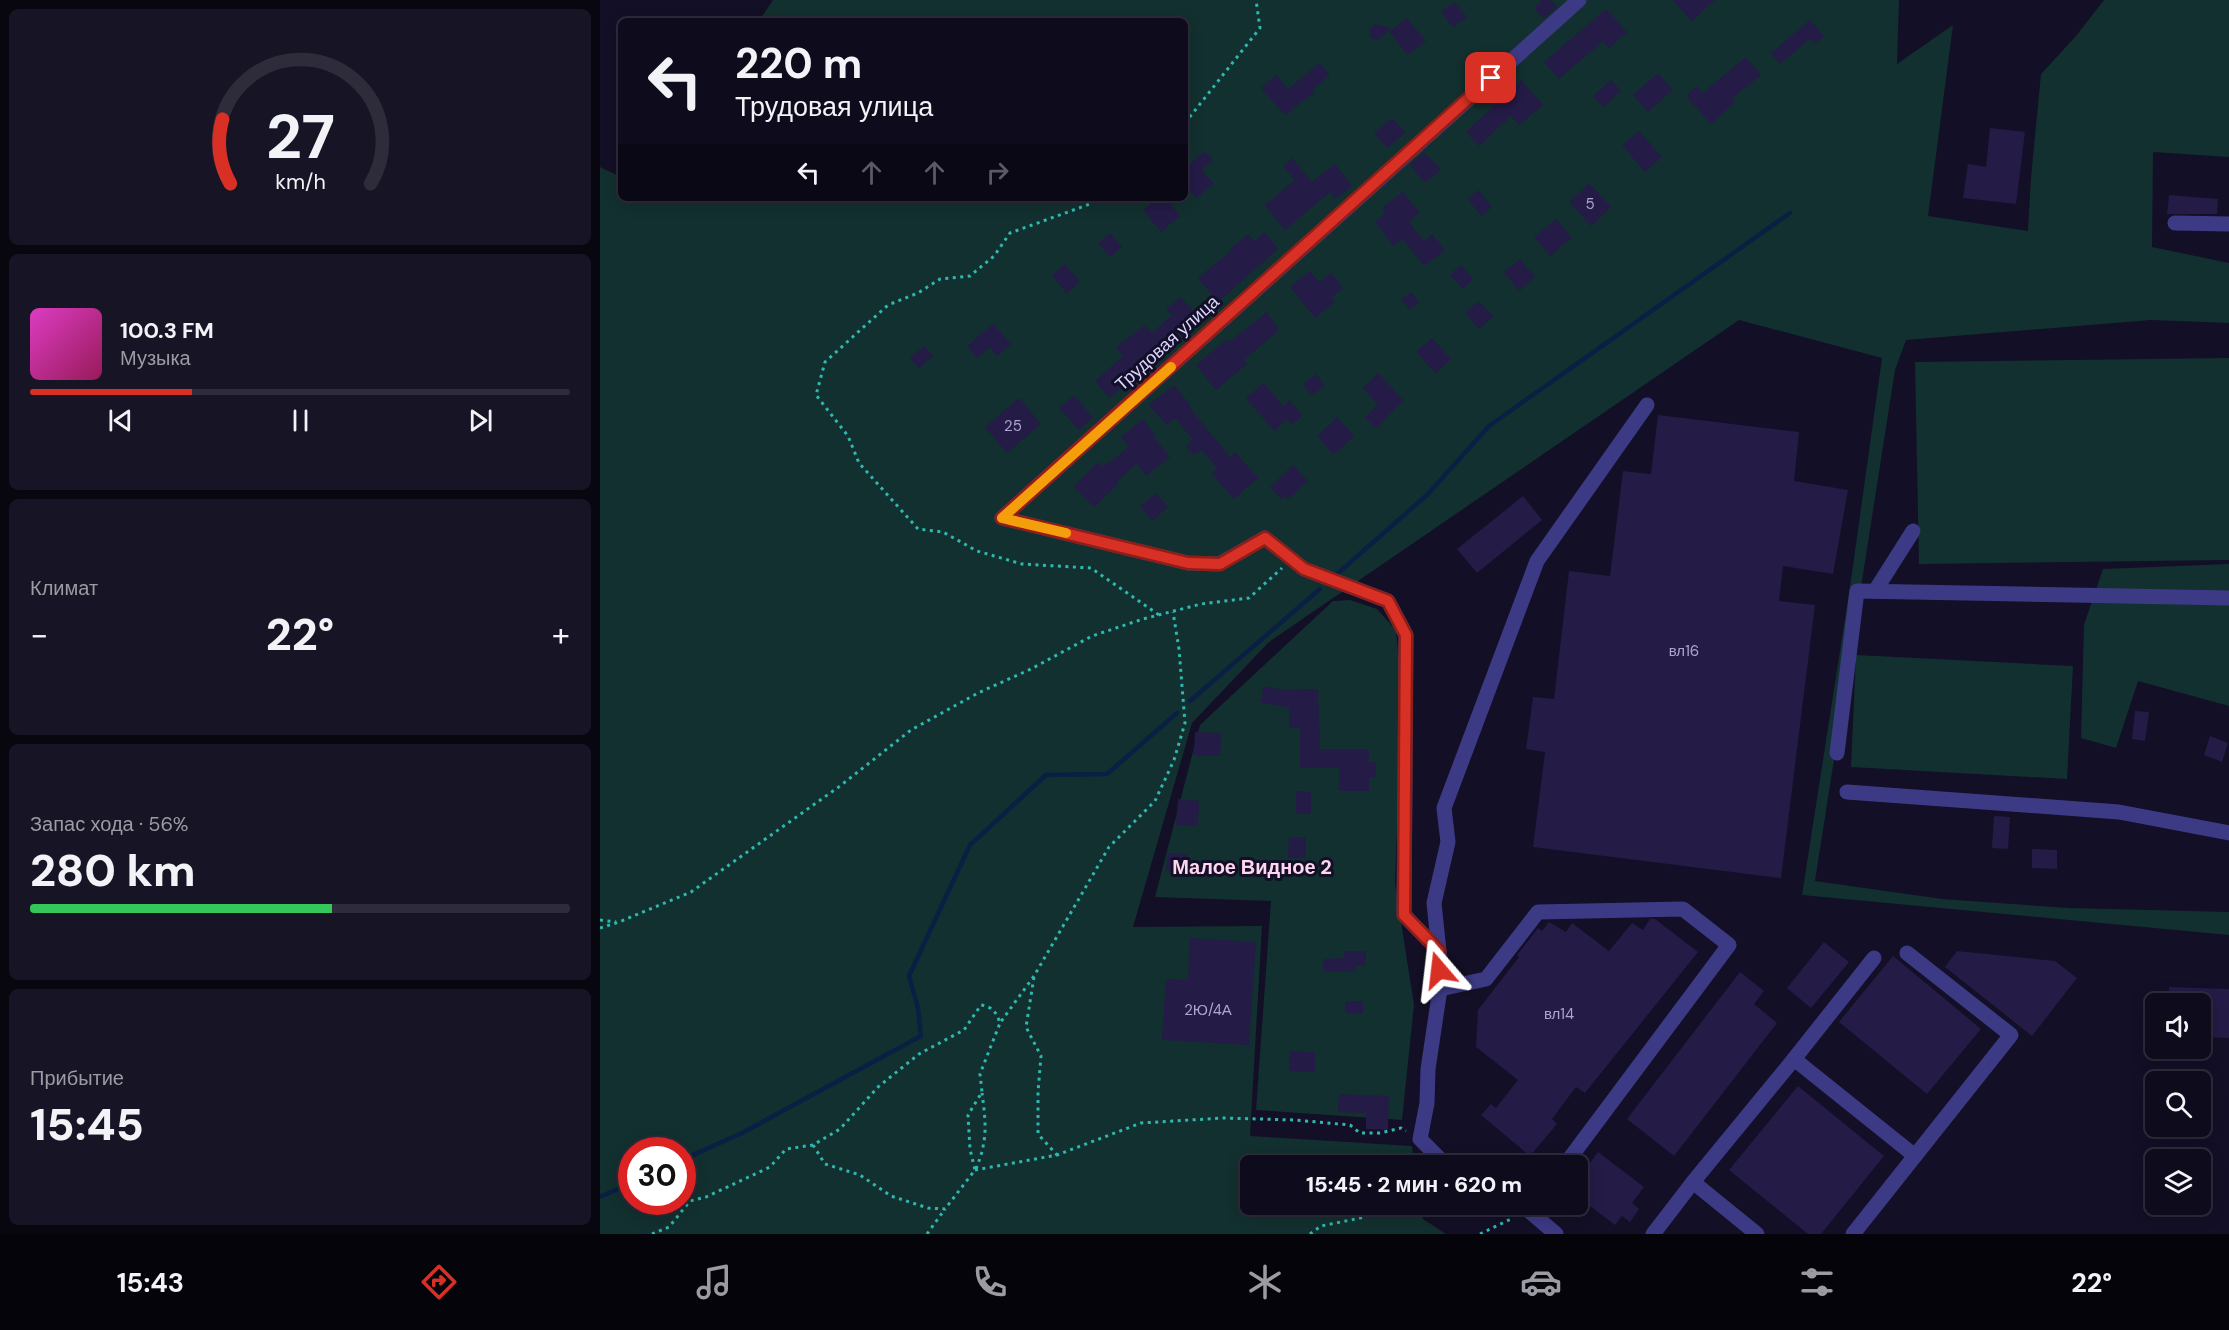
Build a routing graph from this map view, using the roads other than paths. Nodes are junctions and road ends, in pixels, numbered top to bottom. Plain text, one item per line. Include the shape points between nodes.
1 (1579, 0) edge
2 (2175, 223) dead end
3 (2229, 224) edge
4 (1647, 405) dead end
5 (1913, 531) dead end
6 (1875, 591) junction
7 (2229, 598) edge
8 (1838, 753) dead end
9 (1847, 792) dead end
10 (2229, 833) edge
11 (1439, 951) junction
12 (1907, 953) dead end
13 (1874, 958) dead end
14 (1440, 989) junction
15 (1794, 1059) junction
16 (1436, 1155) edge
17 (1572, 1155) edge
18 (1915, 1156) junction
19 (1694, 1182) junction
20 (1537, 1215) edge
21 (1557, 1234) edge
22 (1653, 1234) edge
23 (1757, 1234) edge
24 (1853, 1234) edge

1 - 11 street, Трудовая улица via 1002,518 1188,563 1220,564 1265,538 1304,569 1388,601 1406,635 1404,915
2 - 3 street
4 - 11 street via 1537,561 1444,808 1448,842 1434,903
5 - 6 street
6 - 7 street
6 - 8 street via 1857,591
9 - 10 street via 2120,812
11 - 14 street
12 - 18 street via 2011,1035
13 - 15 street
14 - 16 street via 1420,1139
14 - 17 street via 1486,979 1538,912 1683,909 1729,945
15 - 18 street
15 - 19 street
18 - 24 street
19 - 22 street
19 - 23 street
20 - 21 street

